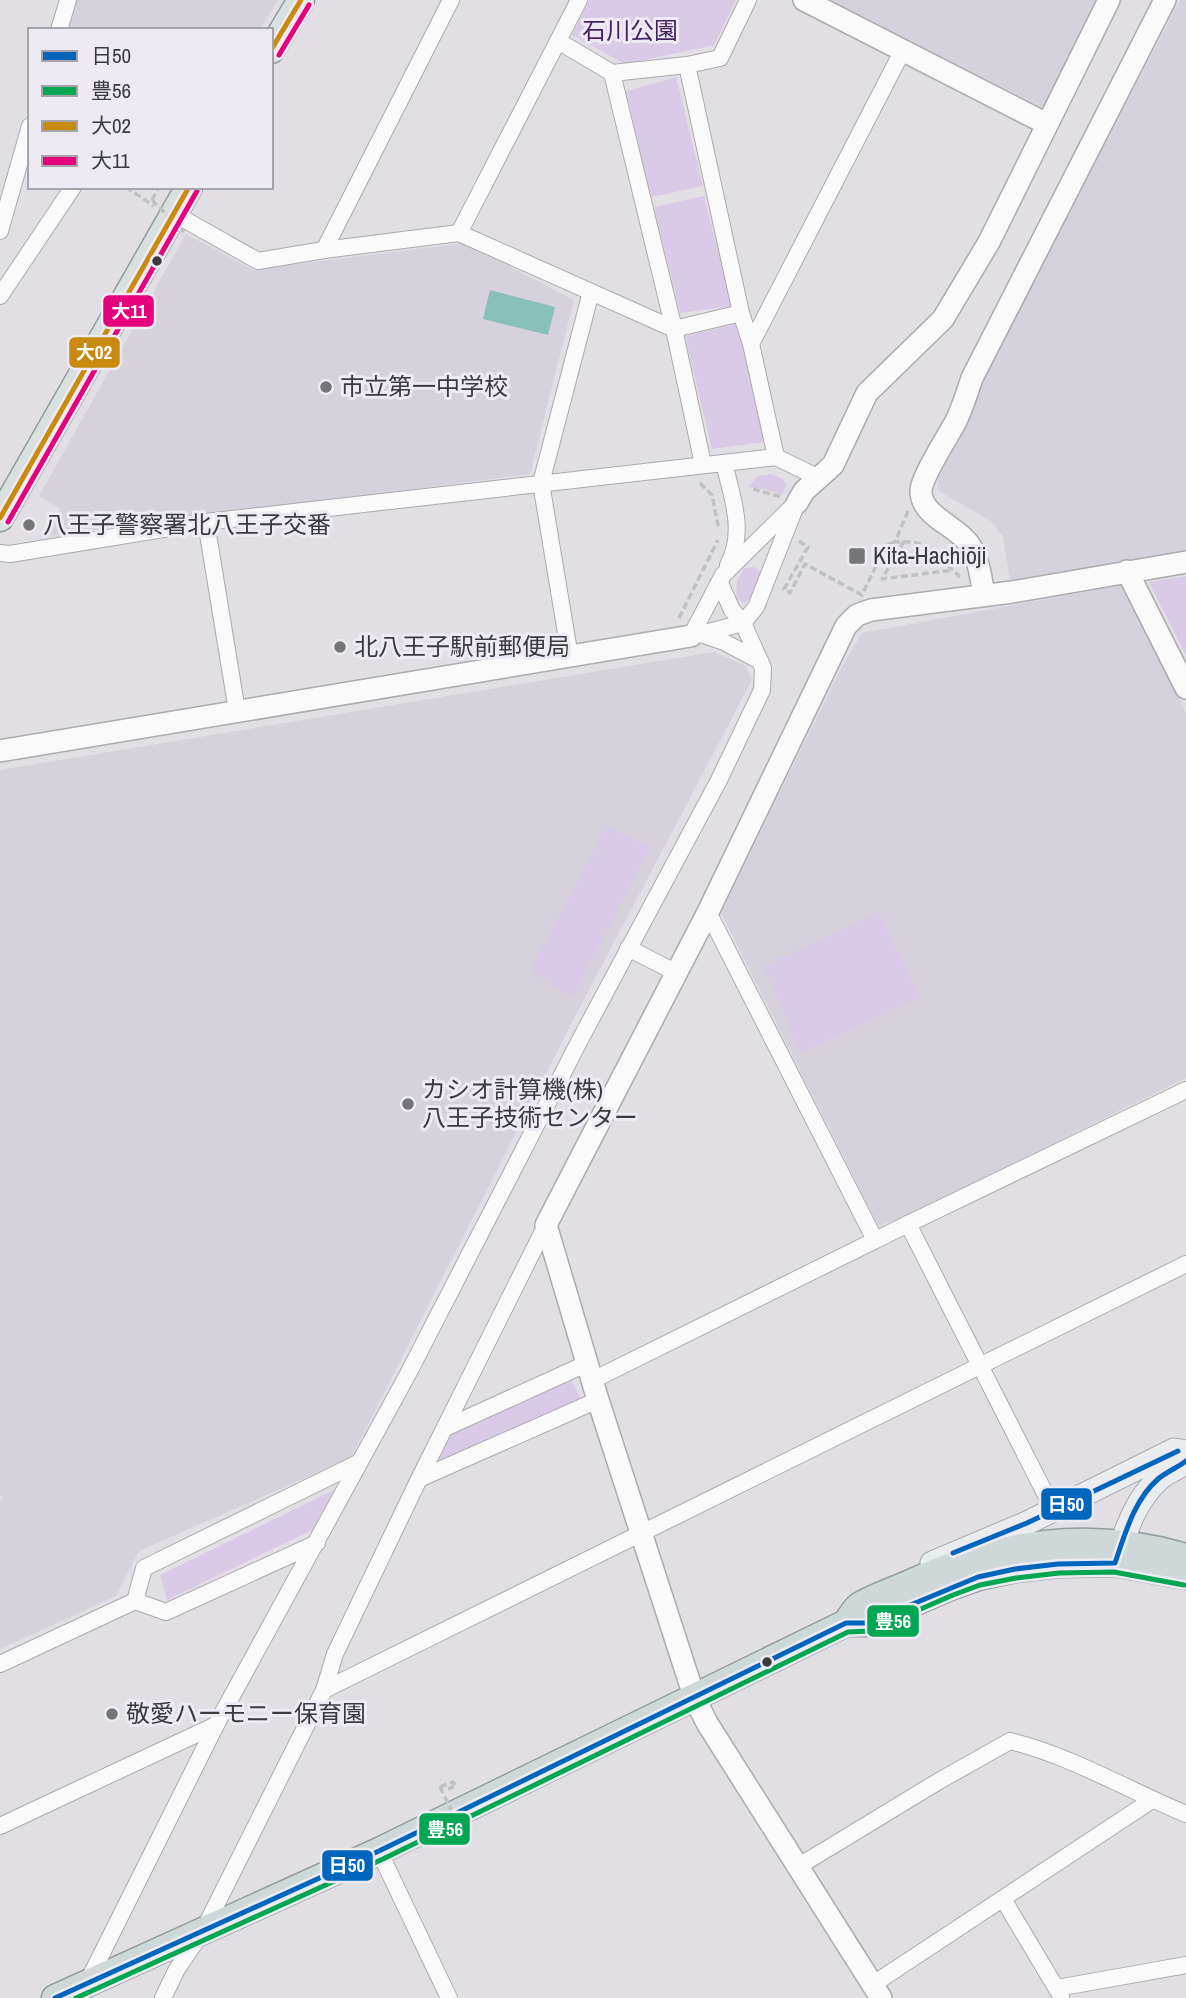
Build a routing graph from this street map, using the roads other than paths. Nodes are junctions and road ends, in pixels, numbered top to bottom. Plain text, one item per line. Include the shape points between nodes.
1 (68, 0) edge
2 (301, 0) edge
3 (451, 0) edge
4 (579, 0) edge
5 (748, 0) edge
6 (804, 0) edge
7 (1110, 0) edge
8 (1166, 0) edge
9 (60, 28) edge
10 (558, 41) junction
11 (273, 47) edge
12 (903, 50) junction
13 (687, 65) junction
14 (612, 74) junction
15 (1047, 124) junction
16 (28, 133) edge
17 (72, 189) edge
18 (187, 189) edge
19 (166, 213) junction
20 (0, 231) edge
21 (459, 233) junction
22 (324, 250) junction
23 (591, 292) junction
24 (0, 296) edge
25 (741, 313) junction
26 (674, 329) junction
27 (751, 344) junction
28 (776, 457) junction
29 (724, 463) junction
30 (703, 464) junction
31 (819, 478) junction
32 (541, 483) junction
33 (790, 500) junction
34 (733, 501) junction
35 (0, 518) edge
36 (206, 522) junction
37 (757, 544) junction
38 (0, 553) edge
39 (1186, 562) edge
40 (774, 566) junction
41 (1127, 571) junction
42 (722, 579) junction
43 (984, 595) junction
44 (743, 623) junction
45 (696, 635) junction
46 (570, 657) junction
47 (760, 661) junction
48 (1186, 688) edge
49 (237, 711) junction
50 (0, 751) edge
51 (708, 912) junction
52 (628, 948) junction
53 (677, 973) junction
54 (1186, 1090) edge
55 (908, 1224) junction
56 (546, 1225) junction
57 (875, 1240) junction
58 (1186, 1264) edge
59 (979, 1368) junction
60 (593, 1381) junction
61 (445, 1428) junction
62 (1186, 1452) edge
63 (1186, 1461) edge
64 (358, 1463) junction
65 (419, 1479) junction
66 (1053, 1509) junction
67 (640, 1535) junction
68 (317, 1543) junction
69 (1118, 1553) junction
70 (1186, 1557) edge
71 (1186, 1576) edge
72 (880, 1597) junction
73 (135, 1601) junction
74 (846, 1623) junction
75 (0, 1664) edge
76 (324, 1690) junction
77 (695, 1699) junction
78 (216, 1725) junction
79 (1152, 1800) junction
80 (1186, 1814) edge
81 (0, 1826) edge
82 (379, 1851) junction
83 (799, 1866) junction
84 (1003, 1899) junction
85 (197, 1934) junction
86 (1186, 1965) edge
87 (89, 1987) edge
88 (876, 1991) edge
89 (1059, 1993) edge
90 (55, 1998) edge
91 (163, 1998) edge
92 (449, 1998) edge

1 - 9 street
2 - 11 main road
3 - 22 street
4 - 10 street
5 - 13 street via 720,58
6 - 12 street
7 - 15 street
8 - 43 street via 921,487 929,511 970,545
10 - 14 street
10 - 21 street
12 - 15 street
12 - 27 street
13 - 14 street
13 - 25 street
14 - 26 street
15 - 31 street via 989,242 943,318 867,394 833,465
16 - 20 street
17 - 24 street
18 - 19 main road
19 - 22 street via 258,261
19 - 35 main road
21 - 22 street
21 - 23 street
23 - 26 street
23 - 32 street
25 - 26 street
25 - 27 street
26 - 30 street
27 - 28 street
28 - 29 street
28 - 31 street
29 - 30 street
29 - 34 street
30 - 32 street
31 - 33 street
32 - 36 street
32 - 46 street
33 - 37 street
33 - 40 street
34 - 37 street
34 - 42 street via 738,542
36 - 38 street
36 - 49 street
37 - 40 street
37 - 42 street
39 - 41 street
40 - 44 street via 756,607
41 - 43 street
41 - 48 street
42 - 44 street via 732,610
42 - 45 street
43 - 51 street via 871,610 846,626
44 - 45 street
44 - 47 street
45 - 46 street
45 - 47 street via 724,642
46 - 49 street
47 - 52 street via 762,690
49 - 50 street
51 - 53 street
51 - 57 street
52 - 53 street
52 - 64 street
53 - 56 street
54 - 55 street
55 - 57 street
55 - 59 street
56 - 60 street
56 - 61 street
57 - 60 street
58 - 59 street
59 - 66 street
59 - 67 street
60 - 61 street
60 - 65 street
60 - 67 street
61 - 65 street
62 - 66 main road via 1174,1450
63 - 69 main road via 1161,1476 1145,1493
64 - 68 street
64 - 73 street via 144,1568
65 - 76 street via 335,1654
66 - 72 main road via 890,1584
67 - 76 street
67 - 77 street
68 - 73 street via 166,1612
68 - 78 street
69 - 70 highway
69 - 71 highway
69 - 72 highway via 1059,1543 1007,1549 970,1558
69 - 74 highway via 978,1577 867,1623
72 - 74 highway via 858,1607
73 - 75 street
74 - 77 highway
76 - 85 street
77 - 82 highway
77 - 83 street
78 - 81 street
78 - 87 street
79 - 80 street
79 - 83 street via 1075,1764 1010,1741
79 - 84 street
82 - 85 highway
82 - 92 street
83 - 88 street
84 - 88 street
84 - 89 street
85 - 87 highway
85 - 91 street
86 - 89 street
87 - 90 highway

